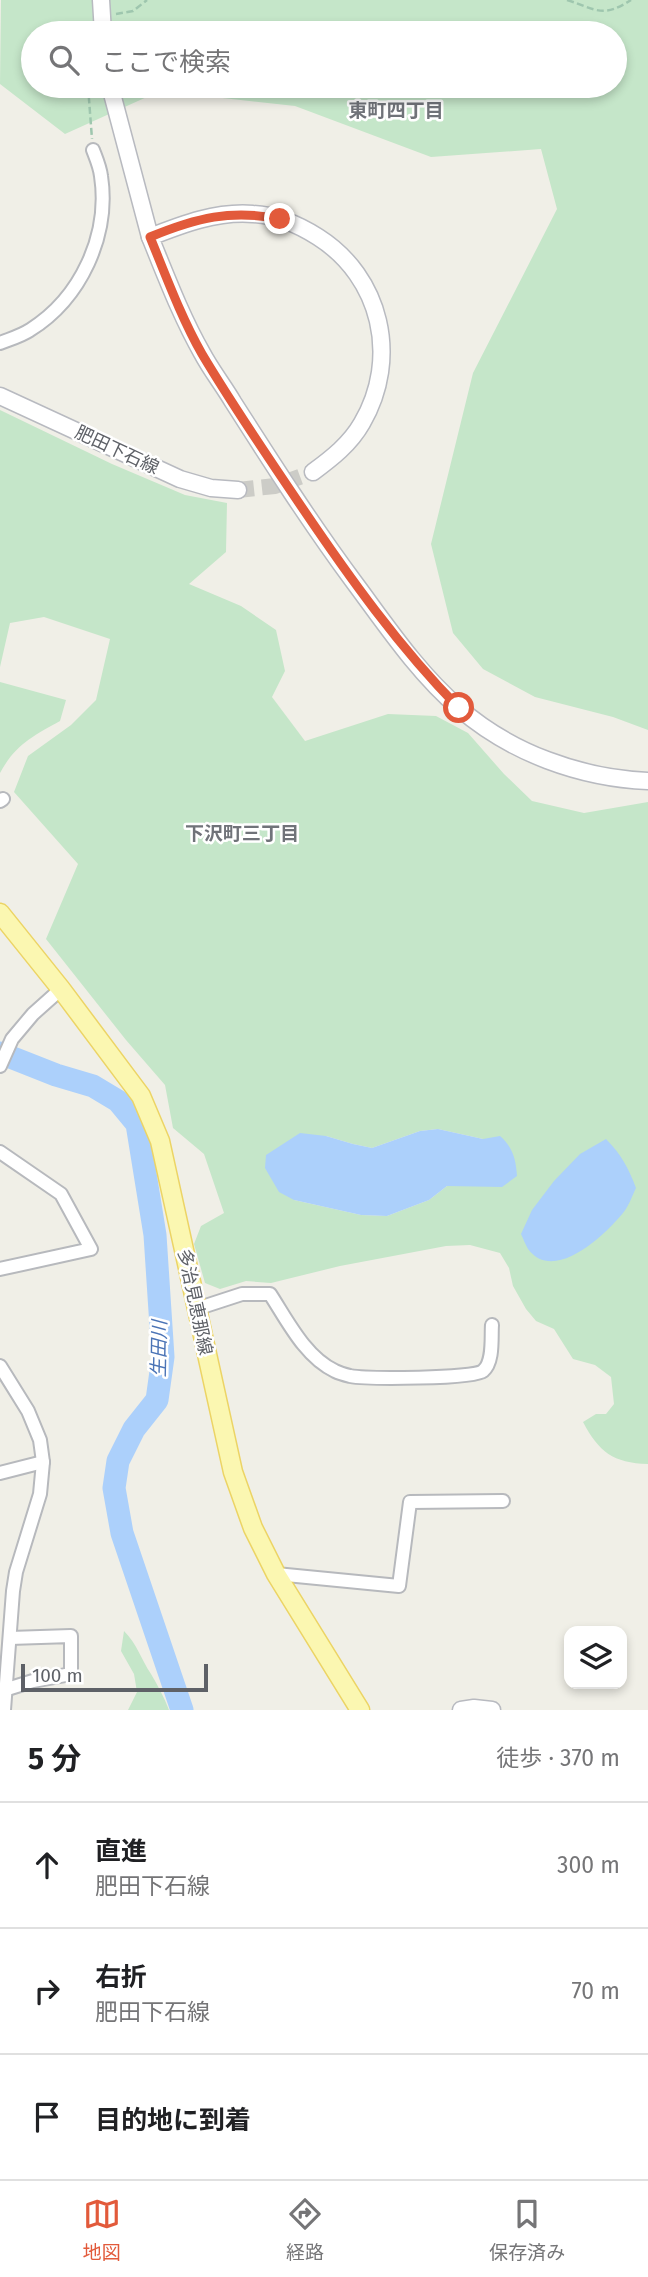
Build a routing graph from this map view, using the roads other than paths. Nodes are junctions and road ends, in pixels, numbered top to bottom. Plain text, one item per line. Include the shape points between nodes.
1 (101, 0) edge
2 (102, 21) edge
3 (113, 98) edge
4 (93, 150) road end
5 (150, 237) junction
6 (0, 343) edge
7 (0, 396) edge
8 (313, 472) tunnel mouth
9 (238, 490) tunnel mouth
10 (648, 781) edge
11 (0, 913) edge
12 (61, 989) junction
13 (0, 1066) edge
14 (0, 1153) edge
15 (0, 1269) edge
16 (196, 1309) junction
17 (492, 1325) dead end
18 (0, 1366) edge
19 (43, 1462) junction
20 (0, 1473) edge
21 (503, 1501) dead end
22 (276, 1574) junction
23 (10, 1638) junction
24 (4, 1690) junction
25 (4, 1710) edge
26 (360, 1710) edge
27 (461, 1710) edge
28 (492, 1710) edge

1 - 2 main road
3 - 5 main road
4 - 6 street via 101,175 102,211 88,266 50,315 29,331
5 - 8 main road via 196,220 254,214 304,229 352,265 376,307 381,369 361,424 337,454
5 - 10 main road via 202,354 261,448 426,675 459,708 509,743 574,769 619,780
7 - 9 main road, 肥田下石線 via 180,479
11 - 12 main road, 多治見恵那線
12 - 13 street via 12,1039
12 - 16 main road, 多治見恵那線 via 141,1096 150,1117 160,1141
14 - 15 street via 61,1194 91,1249
16 - 17 street via 242,1294 270,1294 309,1350 333,1370 351,1376 475,1375 489,1362
16 - 22 main road, 多治見恵那線 via 233,1472
18 - 19 street via 28,1411
19 - 20 street
19 - 23 street via 40,1494 16,1572
21 - 22 street via 410,1502 399,1586
22 - 26 main road, 多治見恵那線
23 - 24 street
23 - 24 street via 71,1636 71,1674
24 - 25 street
27 - 28 main road

